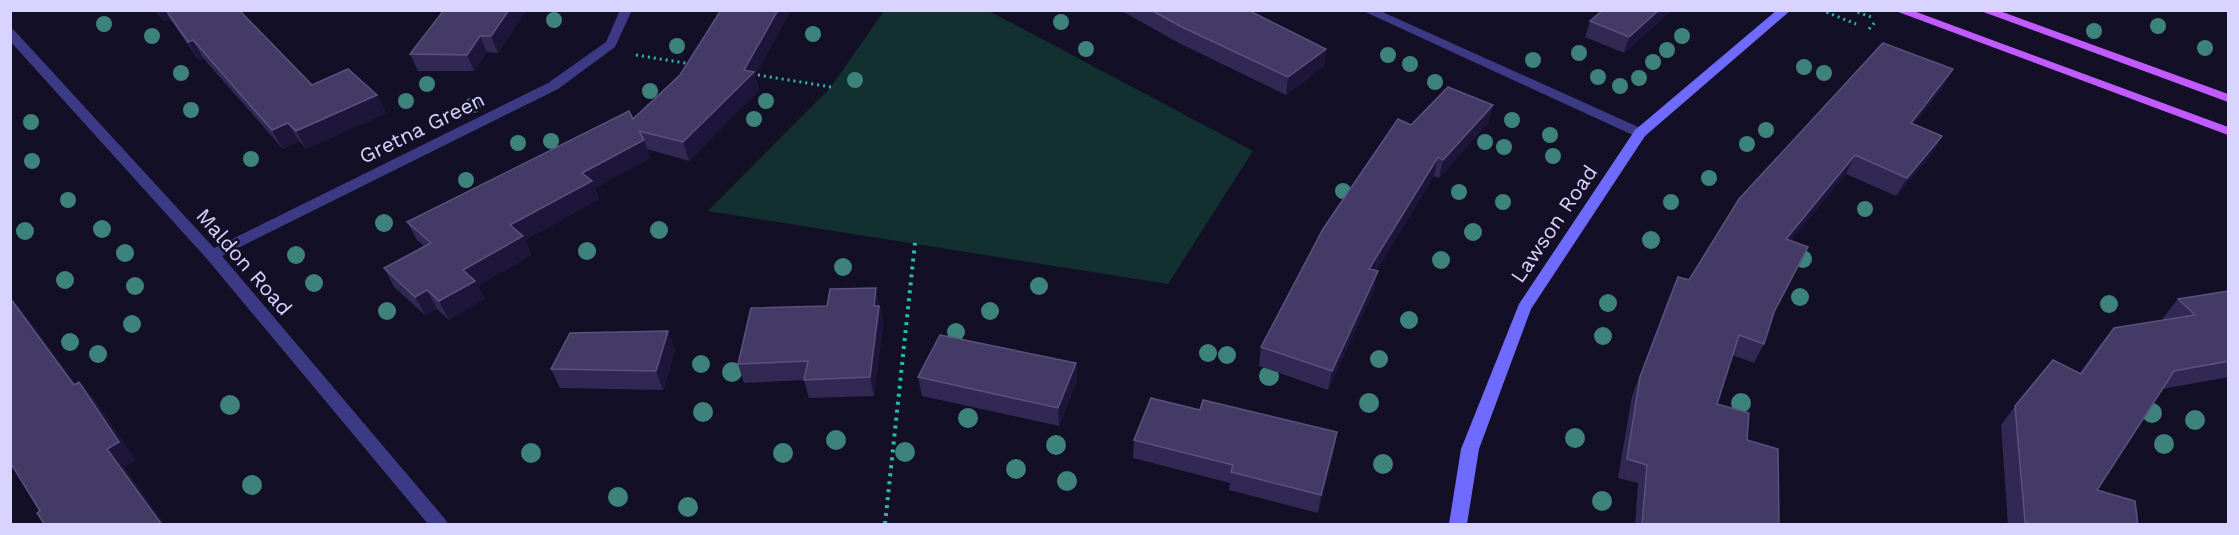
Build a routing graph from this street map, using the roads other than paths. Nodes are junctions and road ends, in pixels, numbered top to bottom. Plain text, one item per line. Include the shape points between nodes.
1 (626, 10) edge
2 (1367, 10) edge
3 (1785, 10) edge
4 (1899, 10) edge
5 (1984, 10) edge
6 (10, 33) edge
7 (2229, 98) edge
8 (2229, 131) edge
9 (1641, 133) junction
10 (212, 255) junction
11 (439, 525) edge
12 (1458, 525) edge

1 - 10 street, Gretna Green via 611,44 553,86
2 - 9 street
3 - 9 street, Lawson Road
4 - 8 main road
5 - 7 main road
6 - 10 street, Maldon Road
9 - 12 street, Lawson Road via 1524,308 1470,449
10 - 11 street, Maldon Road

